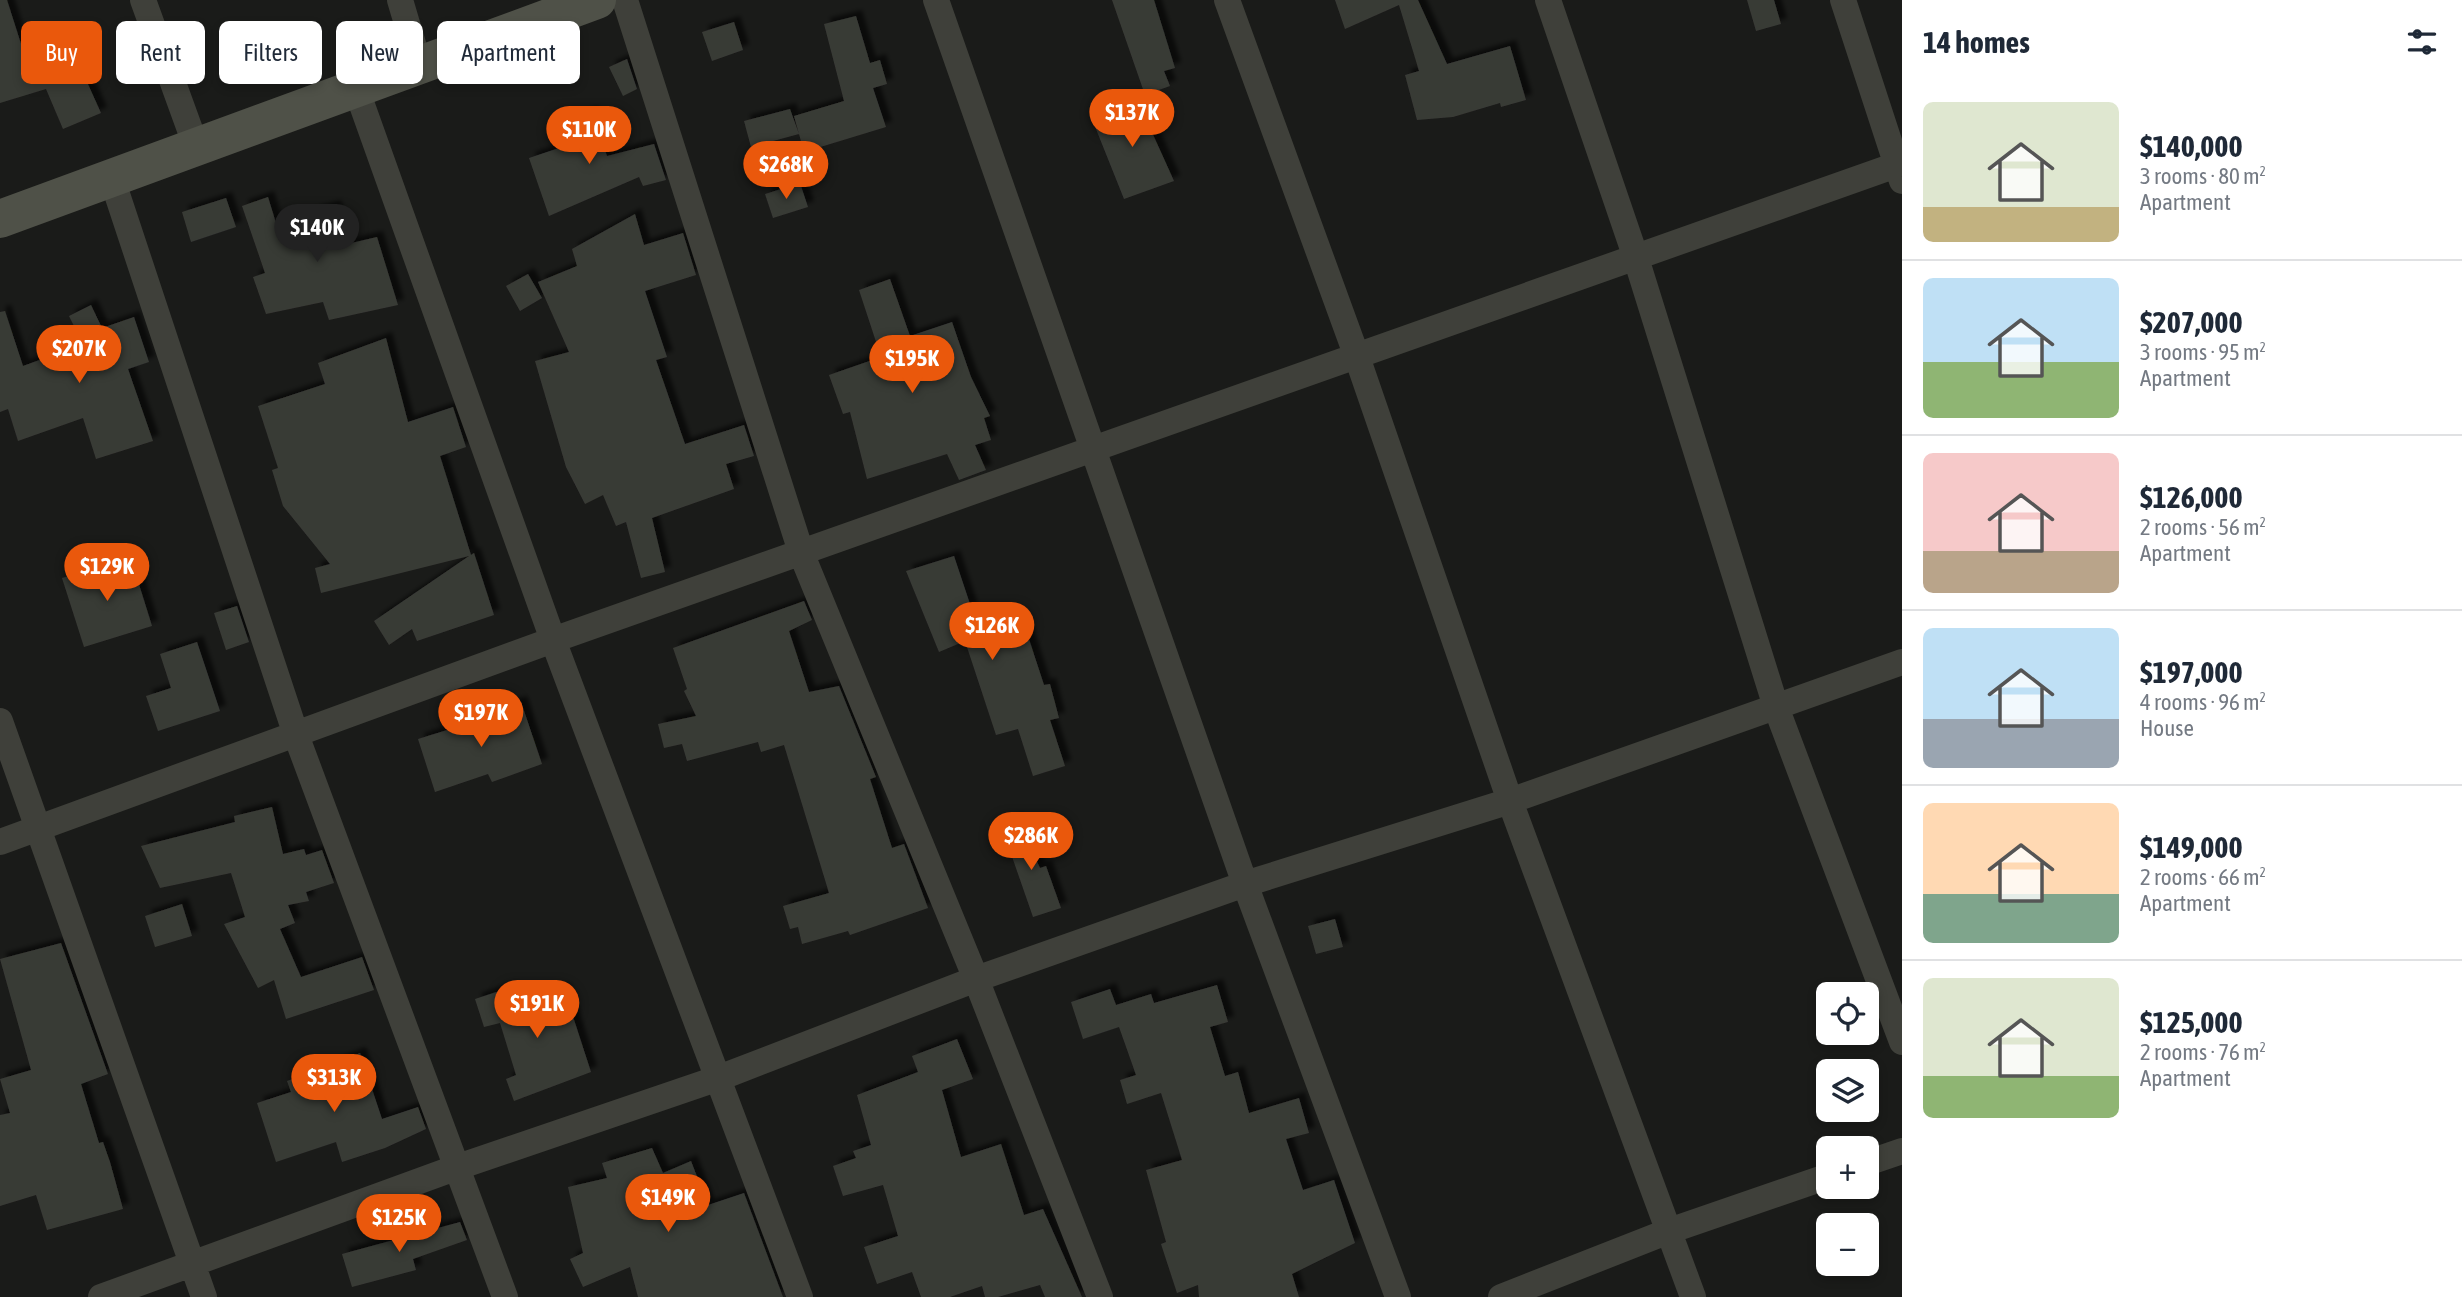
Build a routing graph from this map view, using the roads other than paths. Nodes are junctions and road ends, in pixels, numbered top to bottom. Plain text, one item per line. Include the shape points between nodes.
1 (143, 0) edge
2 (400, 0) edge
3 (597, 0) edge
4 (625, 0) edge
5 (936, 0) edge
6 (1227, 0) edge
7 (1548, 0) edge
8 (1843, 0) edge
9 (406, 21) edge
10 (423, 63) edge
11 (373, 84) edge
12 (357, 91) junction
13 (197, 149) junction
14 (1900, 170) edge
15 (112, 179) junction
16 (0, 219) edge
17 (1635, 256) junction
18 (1356, 354) junction
19 (1093, 449) junction
20 (802, 555) junction
21 (553, 640) junction
22 (1902, 662) edge
23 (1776, 707) junction
24 (0, 722) edge
25 (296, 735) junction
26 (1510, 801) junction
27 (38, 829) junction
28 (0, 842) edge
29 (1245, 884) junction
30 (976, 979) junction
31 (1902, 1042) edge
32 (719, 1078) junction
33 (1902, 1151) edge
34 (1879, 1159) edge
35 (455, 1168) junction
36 (1816, 1180) edge
37 (1669, 1231) junction
38 (191, 1263) junction
39 (101, 1297) edge
40 (204, 1297) edge
41 (505, 1297) edge
42 (800, 1297) edge
43 (1100, 1297) edge
44 (1398, 1297) edge
45 (1501, 1297) edge
46 (1693, 1297) edge

1 - 13 street
2 - 9 street
3 - 10 main road
4 - 20 street
5 - 19 street
6 - 18 street
7 - 17 street
8 - 14 street
11 - 12 main road
12 - 13 main road
12 - 21 street
13 - 15 main road
14 - 17 street
15 - 16 main road
15 - 25 street
17 - 18 street
17 - 23 street
18 - 19 street
18 - 26 street
19 - 20 street
19 - 29 street
20 - 21 street
20 - 30 street
21 - 25 street
21 - 32 street
22 - 23 street
23 - 26 street
23 - 31 street
24 - 27 street
25 - 27 street
25 - 35 street
26 - 29 street
26 - 37 street
27 - 28 street
27 - 38 street
29 - 30 street
29 - 44 street
30 - 32 street
30 - 43 street
32 - 35 street
32 - 42 street
33 - 34 street
35 - 38 street
35 - 41 street
36 - 37 street
37 - 45 street
37 - 46 street
38 - 39 street
38 - 40 street

